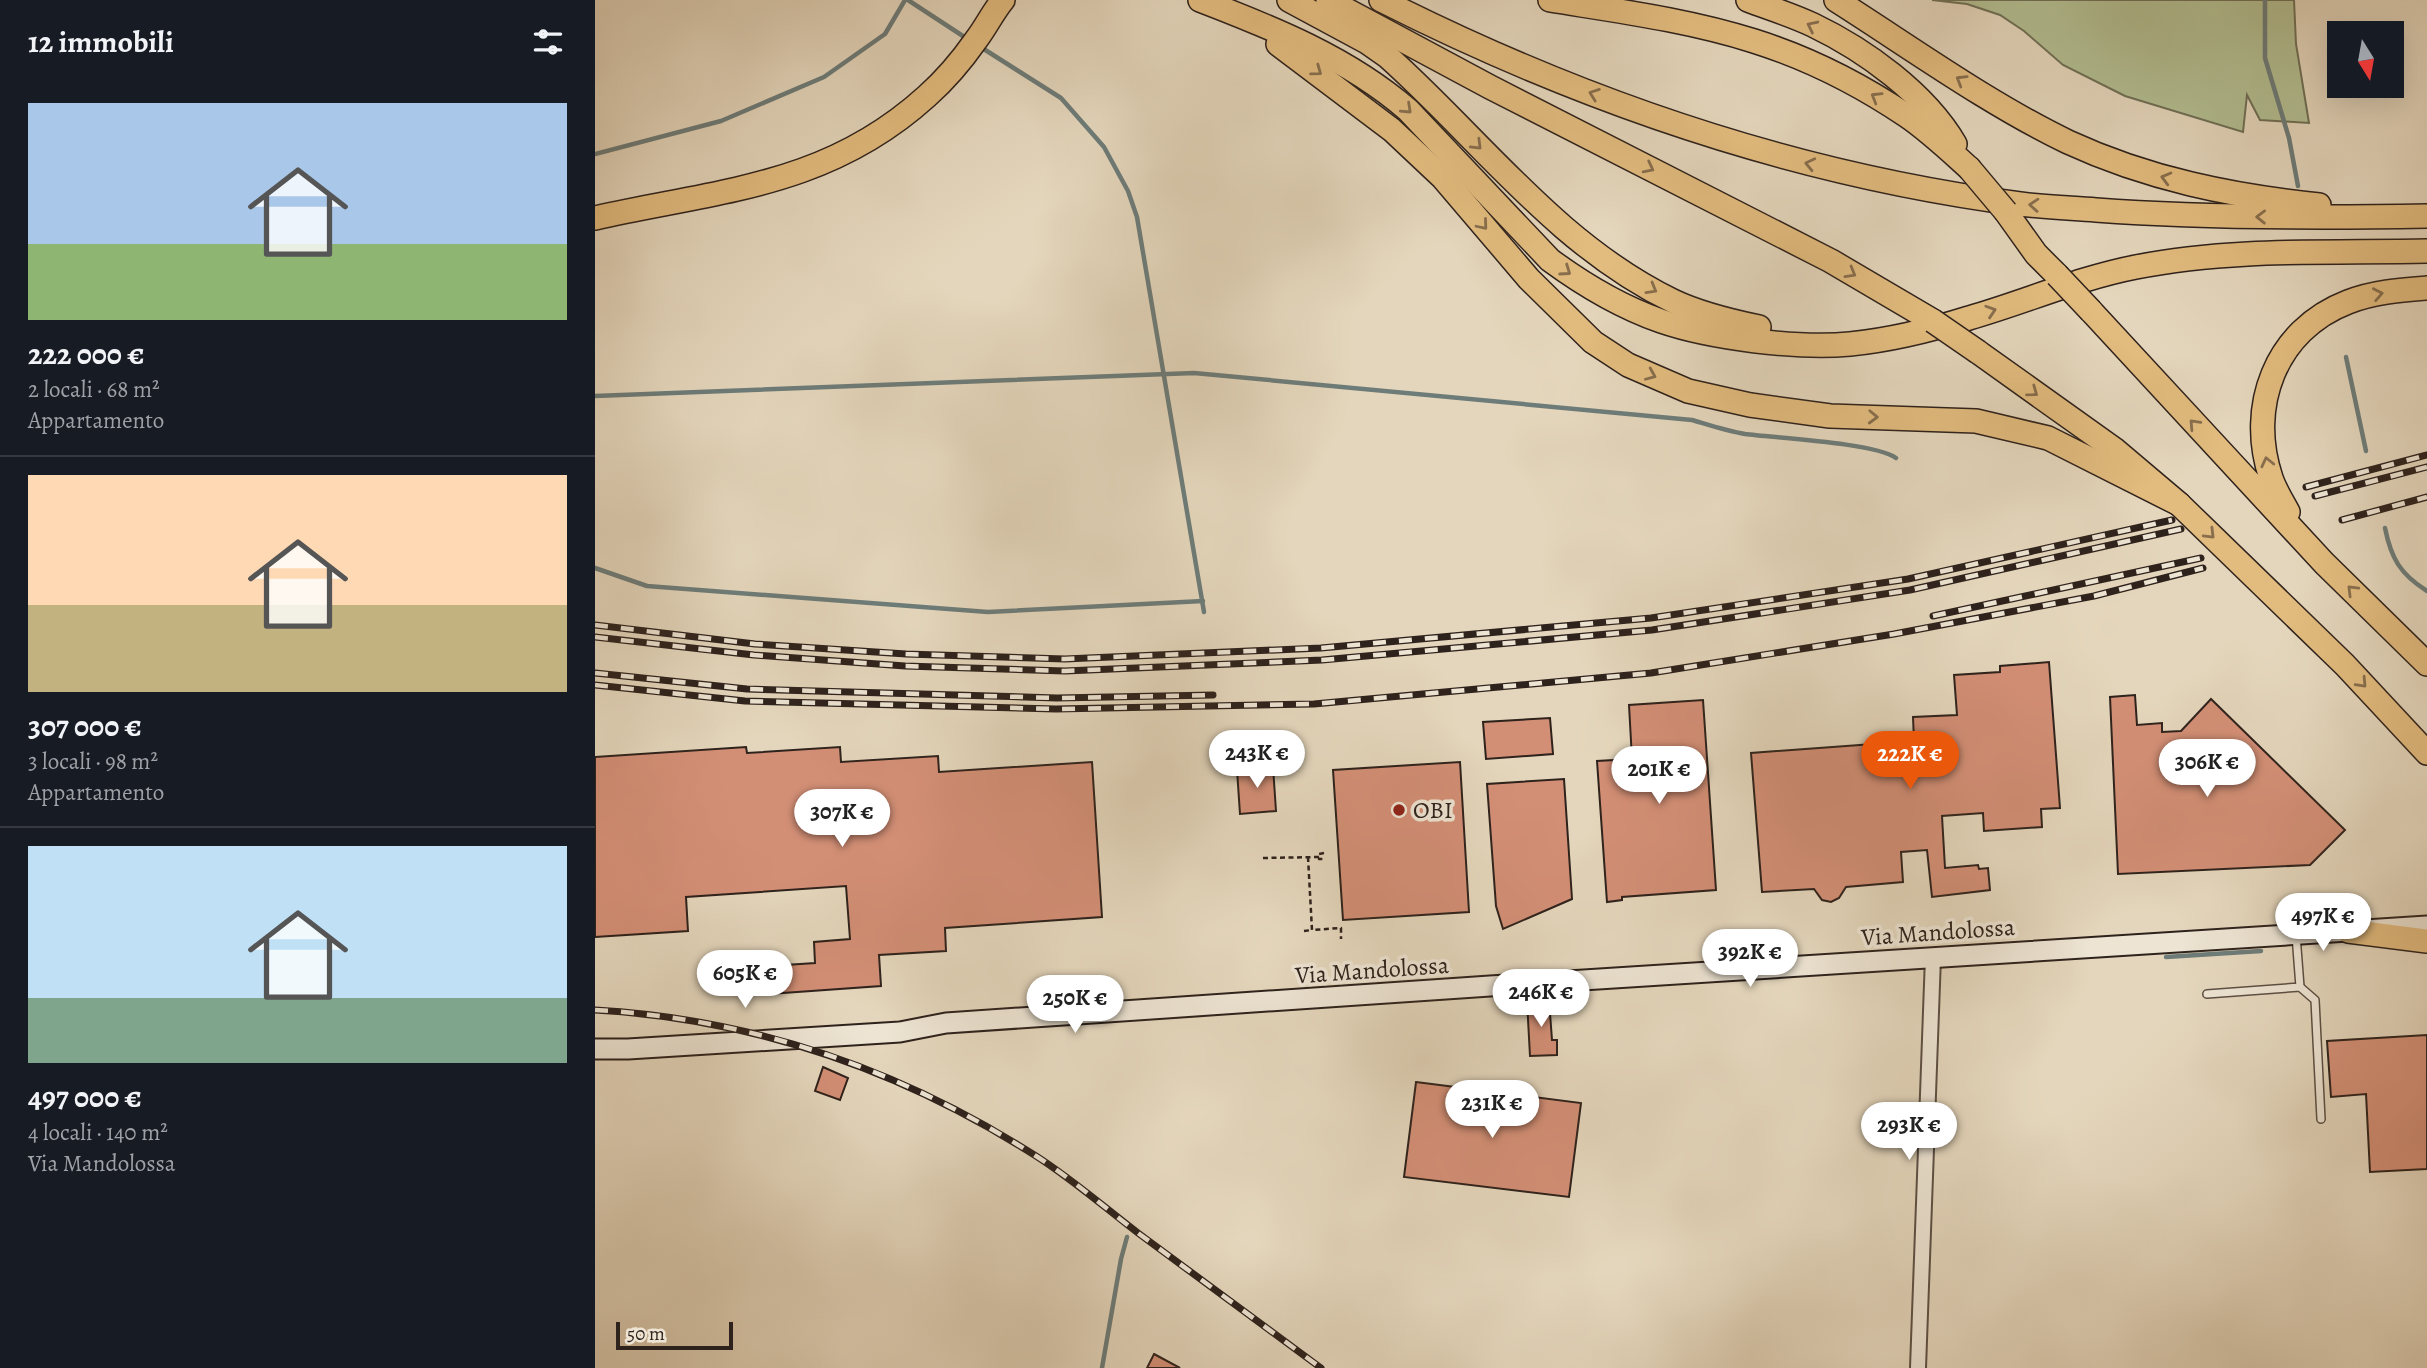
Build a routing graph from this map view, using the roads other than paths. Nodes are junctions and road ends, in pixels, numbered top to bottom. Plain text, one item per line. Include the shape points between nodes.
1 (1200, 0) edge
2 (1289, 0) edge
3 (1328, 0) edge
4 (1381, 0) edge
5 (1550, 0) edge
6 (1748, 0) edge
7 (1836, 0) edge
8 (999, 3) edge
9 (1241, 18) junction
10 (1969, 167) junction
11 (2427, 215) edge
12 (595, 218) edge
13 (2427, 251) edge
14 (2427, 288) edge
15 (1902, 335) junction
16 (2179, 504) junction
17 (2325, 563) junction
18 (2423, 659) edge
19 (2427, 753) edge
20 (2427, 926) edge
21 (2349, 931) junction
22 (2296, 934) junction
23 (2427, 941) edge
24 (1933, 957) junction
25 (2300, 987) junction
26 (2207, 994) dead end
27 (946, 1023) junction
28 (595, 1042) edge
29 (595, 1049) edge
30 (2321, 1119) dead end
31 (1918, 1368) edge

1 - 9 main road
2 -> 15 main road via 1387,56 1549,215 1624,273 1673,301 1772,330
3 -> 16 main road, bridge via 1831,261 1933,321 2114,449
11 -> 4 main road via 2296,218 2119,212 2021,204 1852,174 1774,156 1583,90
10 -> 5 main road via 1909,117 1848,80 1755,41
10 -> 6 main road via 1927,106 1881,65 1813,25
11 -> 7 main road via 2270,200 2151,174 2025,119
8 - 12 main road via 954,69 928,96 869,141 801,173 766,183
9 -> 15 main road via 1317,50 1383,88 1550,260 1634,310 1701,332 1772,341 1847,344
9 -> 16 main road via 1392,130 1443,178 1529,279 1593,342 1628,365 1688,391 1750,405 1831,416 1976,421 2048,438
17 -> 10 main road, bridge via 2036,254
15 -> 13 main road via 2133,267 2223,255
17 -> 14 main road via 2292,518 2265,457 2263,406 2271,375 2285,351 2327,312 2373,295
16 -> 19 main road via 2345,665
18 -> 17 main road
20 - 21 main road, Via Mandolossa
21 - 22 main road, Via Mandolossa
21 - 23 main road
22 - 24 main road, Via Mandolossa
22 - 25 lane
24 - 27 main road, Via Mandolossa
24 - 31 street
25 - 26 lane
25 - 30 lane via 2315,1000
27 - 28 main road via 898,1020
27 - 29 main road via 900,1032

